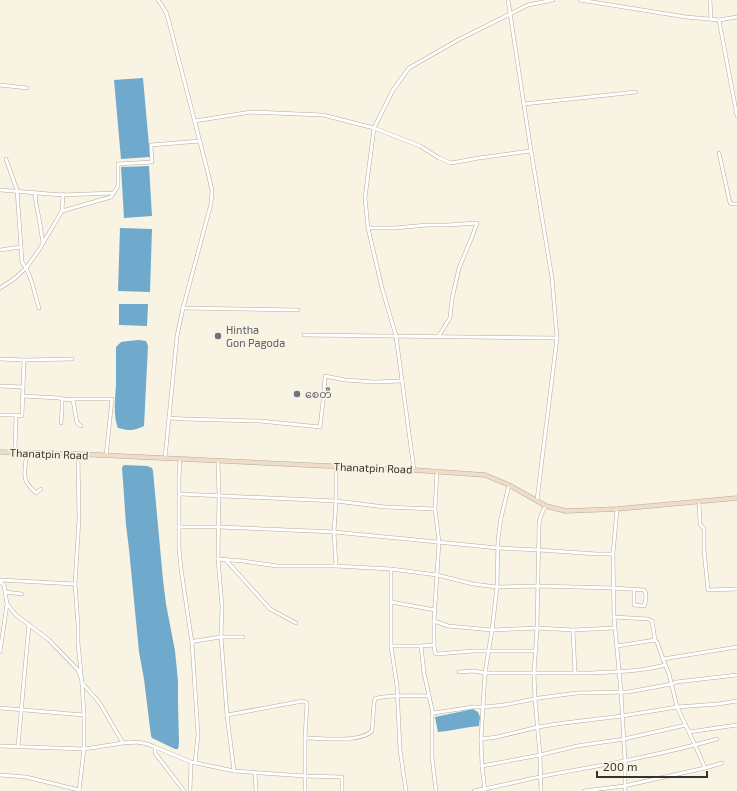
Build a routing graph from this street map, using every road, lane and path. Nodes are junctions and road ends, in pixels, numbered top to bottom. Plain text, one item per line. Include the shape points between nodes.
1 (158, 0) edge
2 (508, 0) edge
3 (553, 0) edge
4 (580, 0) edge
5 (710, 0) edge
6 (510, 14) junction
7 (737, 18) edge
8 (711, 19) junction
9 (719, 20) junction
10 (0, 85) edge
11 (27, 88) dead end
12 (636, 92) dead end
13 (524, 104) junction
14 (737, 116) edge
15 (194, 121) junction
16 (374, 128) junction
17 (200, 141) junction
18 (531, 151) junction
19 (719, 153) dead end
20 (6, 159) dead end
21 (0, 190) edge
22 (17, 191) junction
23 (35, 192) junction
24 (113, 193) junction
25 (63, 194) junction
26 (737, 204) edge
27 (62, 211) junction
28 (368, 228) junction
29 (43, 244) junction
30 (21, 247) junction
31 (0, 250) edge
32 (26, 267) junction
33 (0, 288) edge
34 (38, 308) dead end
35 (183, 308) junction
36 (298, 310) dead end
37 (304, 335) dead end
38 (396, 336) junction
39 (438, 337) junction
40 (557, 338) junction
41 (0, 358) edge
42 (72, 359) dead end
43 (24, 360) junction
44 (402, 380) junction
45 (0, 386) edge
46 (22, 387) junction
47 (22, 396) junction
48 (62, 399) junction
49 (72, 399) junction
50 (0, 415) edge
51 (16, 415) junction
52 (170, 418) junction
53 (60, 423) dead end
54 (80, 426) dead end
55 (0, 452) edge
56 (15, 452) junction
57 (27, 453) junction
58 (78, 454) junction
59 (106, 456) junction
60 (165, 458) junction
61 (180, 459) junction
62 (218, 461) junction
63 (336, 467) junction
64 (414, 470) junction
65 (437, 471) junction
66 (509, 485) junction
67 (41, 489) dead end
68 (180, 494) junction
69 (220, 495) junction
70 (737, 498) edge
71 (537, 500) junction
72 (336, 502) junction
73 (699, 502) junction
74 (546, 506) junction
75 (435, 509) junction
76 (618, 509) junction
77 (179, 527) junction
78 (219, 527) junction
79 (334, 532) junction
80 (439, 542) junction
81 (498, 548) junction
82 (539, 550) junction
83 (614, 554) junction
84 (218, 559) junction
85 (225, 559) junction
86 (336, 566) junction
87 (391, 569) junction
88 (437, 575) junction
89 (0, 581) edge
90 (75, 584) junction
91 (497, 586) junction
92 (538, 586) junction
93 (613, 588) junction
94 (634, 589) junction
95 (737, 589) edge
96 (6, 592) junction
97 (22, 594) dead end
98 (391, 602) junction
99 (7, 604) junction
100 (435, 610) junction
101 (614, 617) junction
102 (434, 621) junction
103 (296, 623) dead end
104 (29, 624) junction
105 (537, 628) junction
106 (614, 628) junction
107 (492, 630) junction
108 (573, 630) junction
109 (221, 637) junction
110 (243, 637) dead end
111 (655, 640) junction
112 (192, 643) junction
113 (434, 645) junction
114 (391, 646) junction
115 (421, 646) junction
116 (617, 646) junction
117 (737, 647) edge
118 (535, 651) junction
119 (0, 652) edge
120 (488, 652) junction
121 (662, 659) junction
122 (665, 665) junction
123 (459, 672) dead end
124 (619, 672) junction
125 (485, 673) junction
126 (534, 673) junction
127 (576, 673) junction
128 (737, 675) edge
129 (82, 684) junction
130 (672, 684) junction
131 (621, 692) junction
132 (398, 696) junction
133 (429, 696) junction
134 (535, 700) junction
135 (737, 702) edge
136 (484, 707) junction
137 (677, 707) junction
138 (0, 708) edge
139 (21, 710) junction
140 (433, 714) junction
141 (84, 715) junction
142 (227, 715) junction
143 (622, 716) junction
144 (686, 725) junction
145 (737, 725) edge
146 (538, 727) junction
147 (689, 732) junction
148 (305, 738) junction
149 (624, 738) junction
150 (481, 739) junction
151 (717, 739) dead end
152 (123, 743) junction
153 (695, 745) junction
154 (0, 746) edge
155 (18, 746) junction
156 (154, 747) junction
157 (84, 749) junction
158 (540, 755) junction
159 (625, 760) junction
160 (193, 763) junction
161 (722, 763) dead end
162 (482, 766) junction
163 (705, 768) junction
164 (234, 771) junction
165 (255, 772) junction
166 (0, 775) edge
167 (305, 776) junction
168 (540, 777) junction
169 (624, 786) junction
170 (485, 790) edge
171 (79, 791) edge
172 (184, 791) edge
173 (190, 791) edge
174 (256, 791) edge
175 (305, 791) edge
176 (342, 791) edge
177 (406, 791) edge
178 (436, 791) edge
179 (474, 791) edge
180 (541, 791) edge
181 (585, 791) edge
182 (625, 791) edge

1 - 15 street via 170,22
2 - 6 street
3 - 6 street via 528,5
4 - 8 street
5 - 8 street
6 - 13 street
6 - 16 street via 409,68 393,90
7 - 9 street
8 - 9 street
9 - 14 street
10 - 11 street
12 - 13 street
13 - 18 street
15 - 16 street via 251,112 323,115
15 - 17 street
16 - 18 street via 420,146 451,163
16 - 28 street via 365,198
17 - 24 street via 151,145 152,162 118,164 118,186
17 - 35 street via 212,191 211,204
18 - 40 street via 552,278
19 - 26 street via 730,202
20 - 22 street
21 - 22 street
22 - 23 street
22 - 30 street
23 - 25 street
23 - 29 street
24 - 25 street
24 - 27 street via 110,197
25 - 27 street
27 - 29 street
28 - 38 street
28 - 39 street via 477,223 459,268 450,318
29 - 32 street
30 - 31 street
30 - 32 street via 22,262
32 - 33 street
32 - 34 street
35 - 36 street
35 - 52 street via 177,336
37 - 38 street
38 - 39 street
38 - 44 street
39 - 40 street
40 - 71 street
41 - 43 street
42 - 43 street
43 - 46 street
44 - 52 street via 374,382 325,376 320,427 260,421
44 - 64 street
45 - 46 street
46 - 47 street
47 - 48 street
47 - 51 street via 22,416
48 - 49 street
48 - 53 street
49 - 54 street via 77,423
49 - 59 street via 112,399
50 - 51 street
51 - 56 street
52 - 60 street
55 - 56 main road, Thanatpin Road
56 - 57 main road, Thanatpin Road
57 - 58 main road, Thanatpin Road
57 - 67 street via 26,482 36,493
58 - 59 main road, Thanatpin Road
58 - 90 street via 79,519
59 - 60 main road, Thanatpin Road
60 - 61 main road, Thanatpin Road
61 - 62 main road, Thanatpin Road
61 - 68 street
62 - 63 main road, Thanatpin Road
62 - 69 street
63 - 64 main road, Thanatpin Road
63 - 72 street
64 - 65 main road, Thanatpin Road
65 - 66 main road, Thanatpin Road via 485,475
65 - 75 street
66 - 71 main road, Thanatpin Road
66 - 81 street via 501,518
68 - 69 street
68 - 77 street
69 - 72 street
69 - 78 street
70 - 73 main road, Thanatpin Road
71 - 74 main road, Thanatpin Road
72 - 75 street
72 - 79 street
73 - 76 main road, Thanatpin Road
73 - 95 street via 700,524 704,530 708,590
74 - 76 main road, Thanatpin Road via 566,511
74 - 82 street via 539,518
75 - 80 street
76 - 83 street
77 - 78 street
77 - 112 street via 181,569
78 - 79 street
78 - 84 street
79 - 80 street
79 - 86 street
80 - 81 street
80 - 88 street
81 - 82 street
81 - 91 street
82 - 83 street
82 - 92 street
83 - 93 street
84 - 85 street
84 - 109 street via 222,606
85 - 86 street via 277,566
85 - 103 street via 270,609
86 - 87 street
87 - 88 street
87 - 98 street
88 - 91 street via 473,584
88 - 100 street
89 - 90 street
89 - 96 street
90 - 129 street
91 - 92 street
91 - 107 street
92 - 93 street
92 - 105 street
93 - 94 street
93 - 101 street
94 - 94 street via 646,591 644,606 634,605
96 - 97 street
96 - 99 street
98 - 100 street
98 - 114 street
99 - 104 street via 16,615
99 - 119 street
100 - 102 street
101 - 106 street
101 - 111 street via 651,619
102 - 107 street via 448,626
102 - 113 street
104 - 129 street via 49,640 78,670
104 - 139 street
105 - 107 street
105 - 108 street
105 - 118 street
106 - 108 street
106 - 116 street
107 - 120 street
108 - 127 street
109 - 110 street
109 - 112 street
109 - 142 street
111 - 116 street
111 - 121 street
112 - 160 street via 198,735
113 - 115 street
113 - 120 street via 437,654
114 - 115 street
114 - 132 street
115 - 133 street
116 - 124 street
117 - 121 street
118 - 120 street
118 - 126 street
120 - 125 street
121 - 122 street
122 - 124 street
122 - 130 street
123 - 125 street
124 - 127 street
124 - 131 street
125 - 126 street
125 - 136 street
126 - 127 street
126 - 134 street
128 - 130 street
129 - 141 street
129 - 152 street via 99,702
130 - 131 street
130 - 137 street
131 - 134 street via 577,693
131 - 143 street
132 - 133 street
132 - 148 street via 375,699 372,731 366,735 355,738
132 - 177 street via 400,750
133 - 140 street
134 - 136 street
134 - 146 street
135 - 137 street
136 - 140 street
136 - 150 street
137 - 143 street
137 - 144 street
138 - 139 street
139 - 141 street
139 - 155 street
140 - 178 street via 432,757
141 - 157 street
142 - 148 street via 303,701 307,703
142 - 164 street
143 - 146 street
143 - 149 street
144 - 147 street
144 - 149 street
145 - 147 street
146 - 150 street
146 - 158 street
147 - 153 street
148 - 167 street
149 - 158 street
149 - 159 street
150 - 162 street
151 - 153 street
152 - 156 street via 137,741
152 - 157 street
153 - 159 street
153 - 163 street
154 - 155 street
155 - 157 street
156 - 160 street
156 - 172 street
157 - 171 street
158 - 162 street
158 - 168 street
159 - 168 street
159 - 169 street
160 - 164 street
160 - 173 street
161 - 163 street
162 - 170 street
163 - 169 street
164 - 165 street
165 - 167 street
165 - 174 street
166 - 171 street via 26,777
167 - 175 street
167 - 176 street via 342,777
168 - 170 street
168 - 180 street
169 - 181 street
169 - 182 street
170 - 179 street

